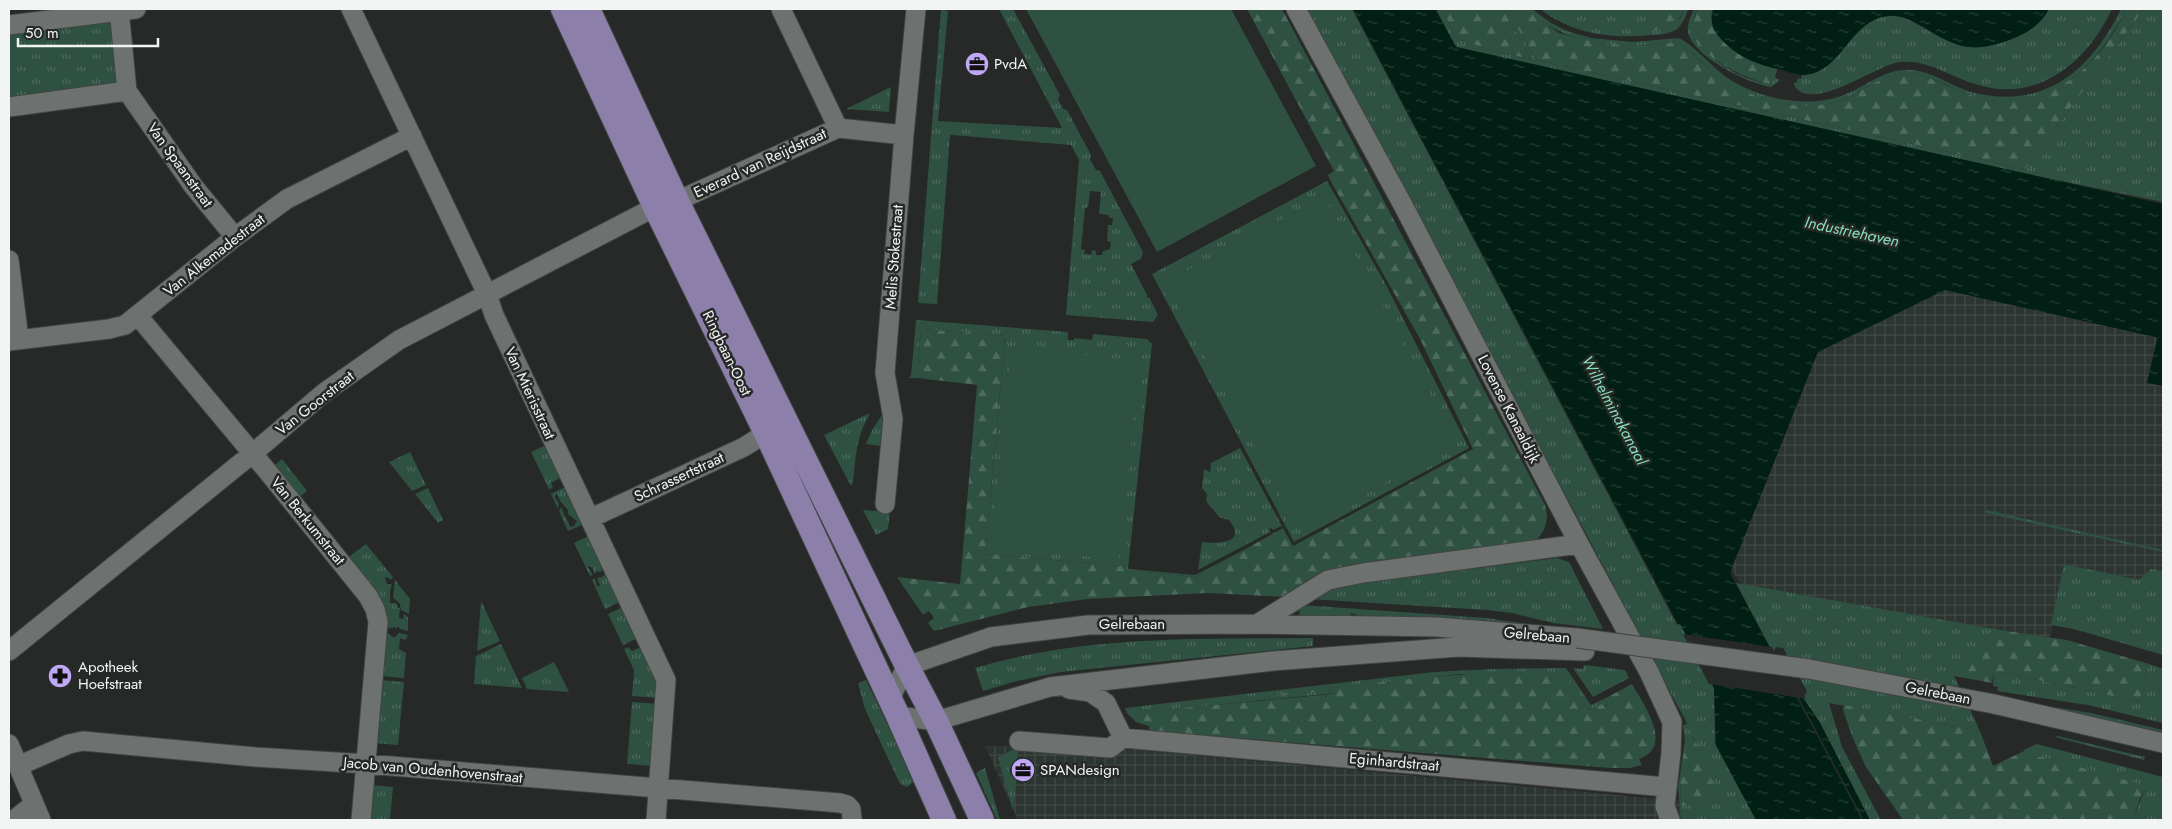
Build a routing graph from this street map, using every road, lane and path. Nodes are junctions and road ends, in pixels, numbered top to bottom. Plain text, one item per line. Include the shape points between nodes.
1 (124, 9) edge
2 (351, 9) edge
3 (563, 9) edge
4 (588, 9) edge
5 (781, 9) edge
6 (916, 9) edge
7 (1296, 9) edge
8 (9, 25) edge
9 (127, 91) junction
10 (9, 107) edge
11 (838, 128) junction
12 (904, 135) junction
13 (412, 136) junction
14 (666, 204) junction
15 (235, 237) junction
16 (9, 260) edge
17 (487, 294) junction
18 (138, 316) junction
19 (14, 340) edge
20 (766, 433) junction
21 (252, 454) junction
22 (885, 504) dead end
23 (591, 518) junction
24 (1579, 544) junction
25 (1257, 624) junction
26 (1581, 645) junction
27 (9, 651) edge
28 (907, 666) junction
29 (1050, 686) junction
30 (894, 707) junction
31 (1997, 711) junction
32 (936, 721) junction
33 (1123, 738) junction
34 (1019, 741) dead end
35 (2163, 743) edge
36 (9, 744) edge
37 (2163, 755) edge
38 (367, 764) junction
39 (18, 766) junction
40 (658, 787) junction
41 (1666, 787) junction
42 (38, 812) edge
43 (852, 815) edge
44 (14, 820) edge
45 (361, 820) edge
46 (656, 820) edge
47 (944, 820) edge
48 (982, 820) edge
49 (1670, 820) edge

1 - 8 street
1 - 9 street
2 - 13 street, Van Mierisstraat
3 - 14 main road, Ringbaan-Oost
4 - 14 main road, Ringbaan-Oost
5 - 11 street
6 - 12 street, Melis Stokestraat
7 - 24 street, Lovense Kanaaldijk via 1404,207
9 - 10 street
9 - 15 street, Van Spaanstraat via 194,187
11 - 12 street, Everard van Reijdstraat
11 - 14 street, Everard van Reijdstraat
12 - 22 street, Melis Stokestraat via 885,373 893,419
13 - 15 street, Van Alkemadestraat via 286,199
13 - 17 street, Van Mierisstraat
14 - 17 street, Van Goorstraat
14 - 20 main road, Ringbaan-Oost
14 - 28 main road, Ringbaan-Oost
15 - 18 street, Van Alkemadestraat
16 - 19 street
17 - 21 street, Van Goorstraat via 399,340 325,392
17 - 23 street, Van Mierisstraat
18 - 19 street, Van Alkemadestraat via 118,328
18 - 21 street, Van Berkumstraat
20 - 23 street, Schrassertstraat via 744,447
20 - 30 main road, Ringbaan-Oost
21 - 27 street, Van Goorstraat
21 - 38 street, Van Berkumstraat via 362,588 375,609 378,622
23 - 40 street, Van Mierisstraat via 666,680
24 - 25 street via 1363,572 1328,580
24 - 41 street, Lovense Kanaaldijk via 1640,653 1672,722
25 - 26 street, Gelrebaan via 1437,627
25 - 28 street, Gelrebaan via 1088,625 992,637
26 - 29 street, Gelrebaan via 1458,647 1273,661
26 - 31 street, Gelrebaan, bridge via 1808,669
28 - 30 street
28 - 32 main road, Ringbaan-Oost
29 - 32 street, Gelrebaan
29 - 33 street via 1090,692 1106,703
30 - 32 street
30 - 47 main road, Ringbaan-Oost
31 - 35 street, Gelrebaan
31 - 37 street, Gelrebaan
32 - 48 main road, Ringbaan-Oost
33 - 34 street, Eginhardstraat via 1110,748
33 - 41 street, Eginhardstraat
36 - 39 street
38 - 39 street, Jacob van Oudenhovenstraat via 83,741
38 - 40 street, Jacob van Oudenhovenstraat
38 - 45 street, Van Berkumstraat
39 - 42 street
40 - 43 street, Jacob van Oudenhovenstraat via 840,803 847,805
40 - 46 street, Van Mierisstraat
41 - 49 street, Lovense Kanaaldijk via 1665,806
42 - 44 street

